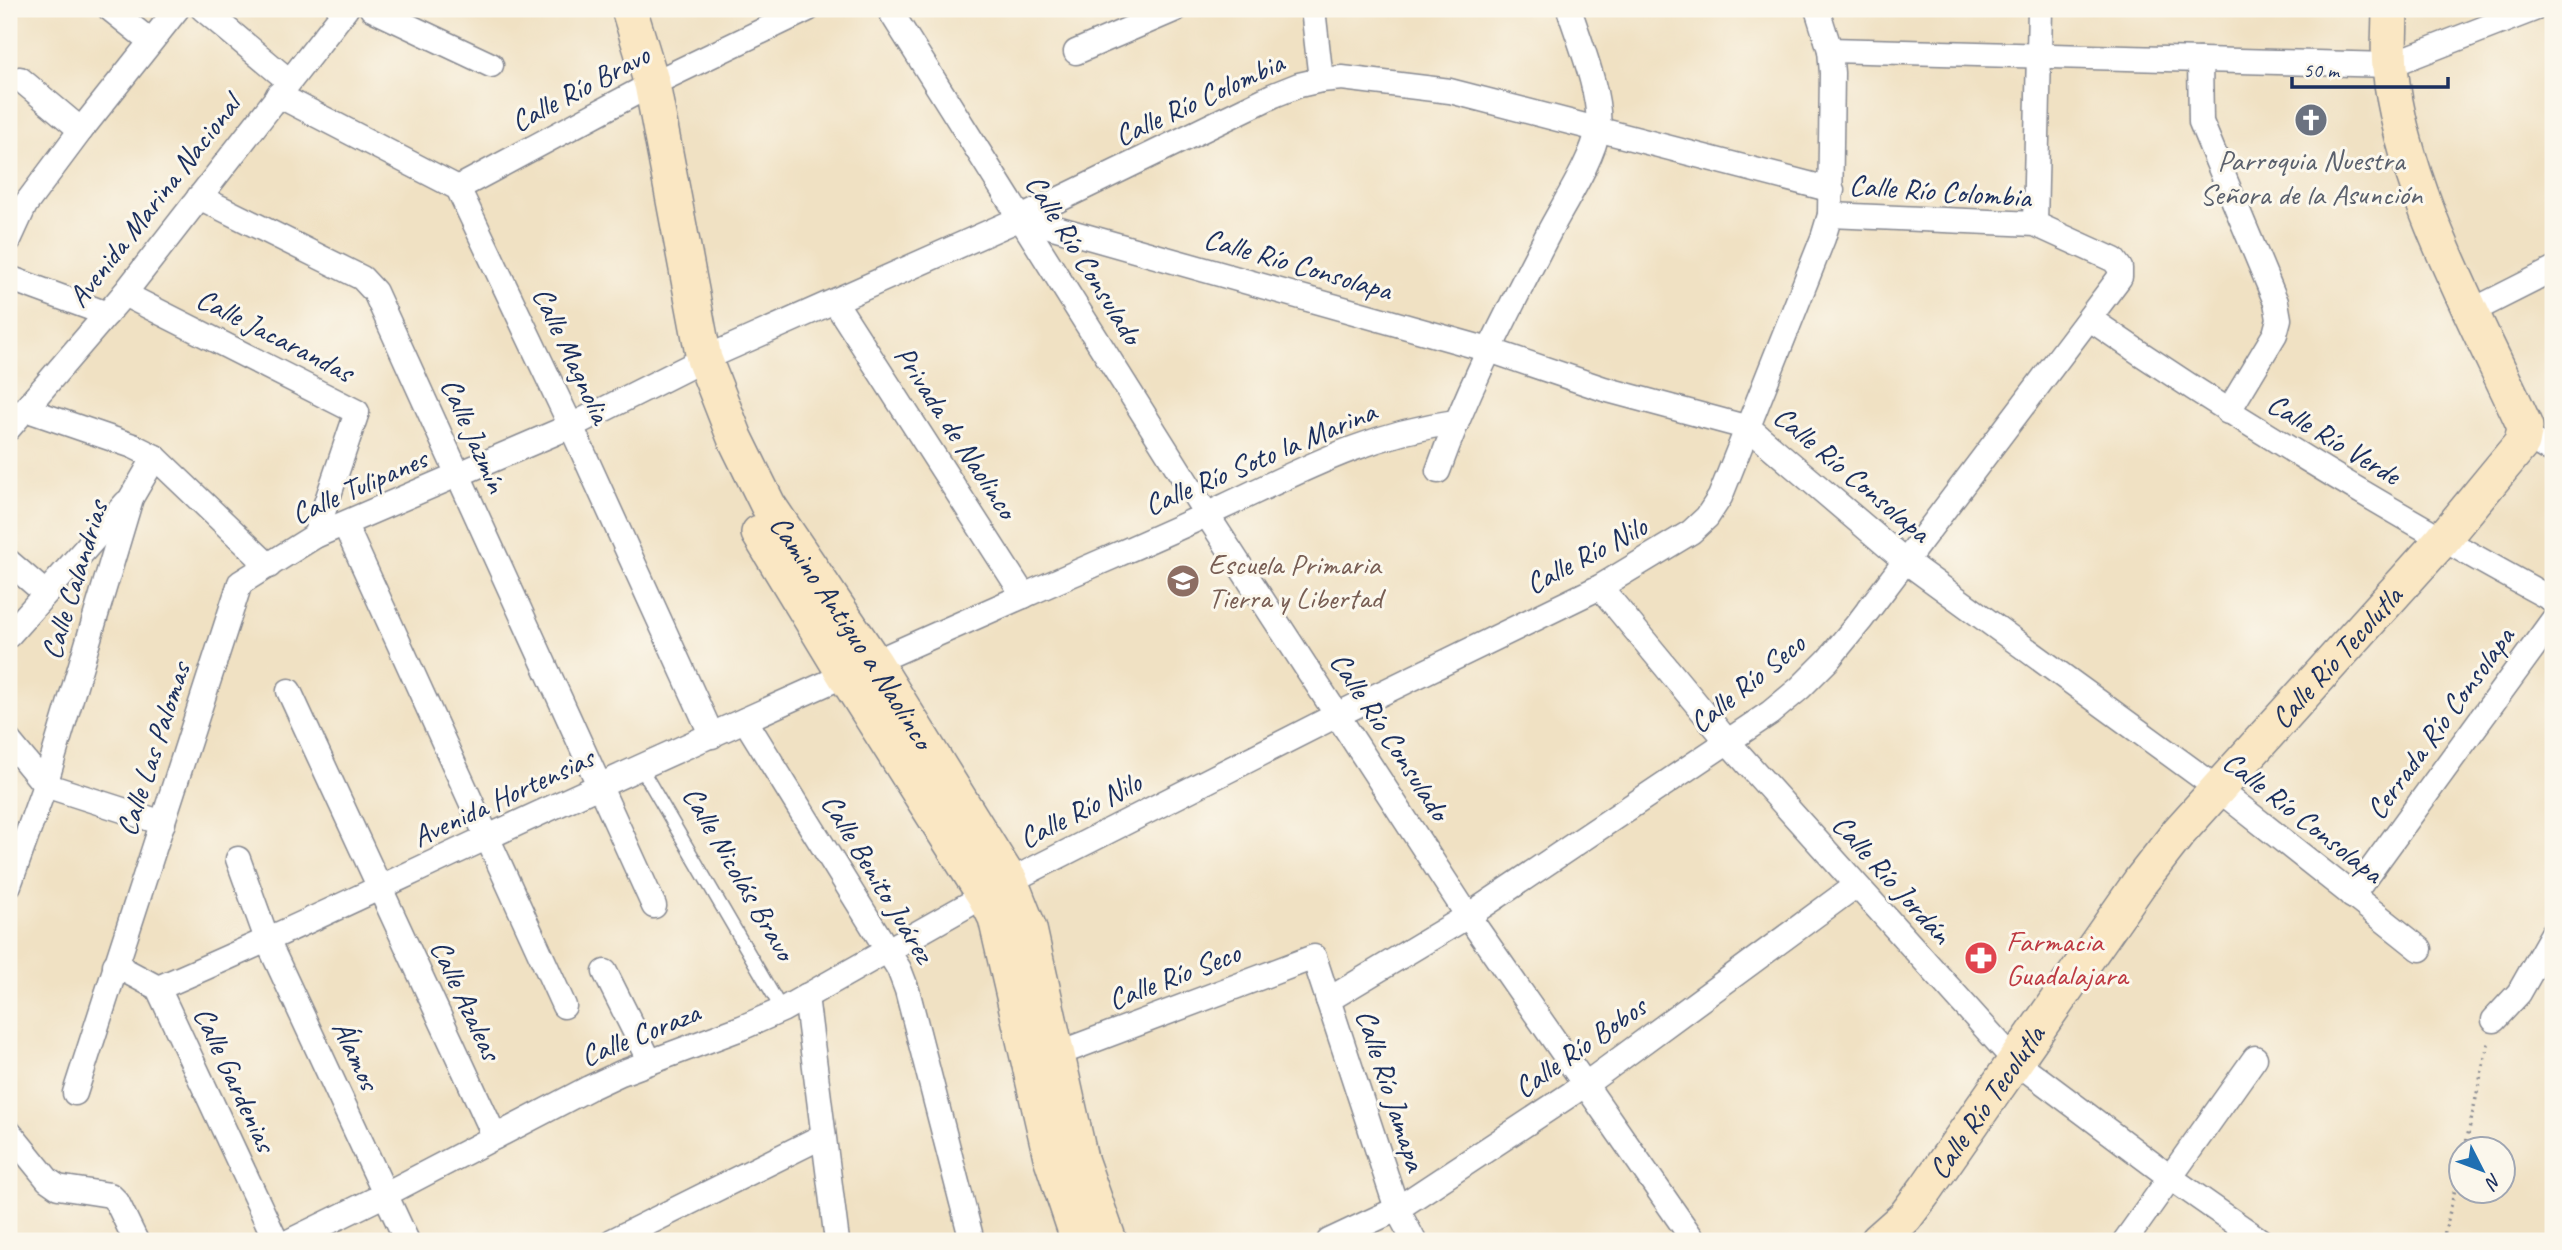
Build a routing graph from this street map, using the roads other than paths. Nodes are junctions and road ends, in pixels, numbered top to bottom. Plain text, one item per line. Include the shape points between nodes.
1 (110, 9) edge
2 (177, 9) edge
3 (203, 9) edge
4 (346, 9) edge
5 (372, 9) edge
6 (607, 9) edge
7 (629, 9) edge
8 (808, 9) edge
9 (889, 9) edge
10 (1176, 9) edge
11 (1312, 9) edge
12 (1569, 9) edge
13 (1817, 9) edge
14 (2040, 9) edge
15 (2390, 9) edge
16 (2534, 9) edge
17 (150, 41) junction
18 (1830, 50) junction
19 (1076, 52) dead end
20 (2039, 55) junction
21 (2200, 60) junction
22 (491, 65) dead end
23 (2390, 65) junction
24 (20, 79) dead end
25 (1321, 79) junction
26 (283, 88) junction
27 (642, 90) junction
28 (1598, 128) junction
29 (81, 130) junction
30 (458, 188) junction
31 (1832, 190) junction
32 (199, 197) junction
33 (1830, 215) junction
34 (1021, 218) junction
35 (2035, 224) junction
36 (9, 240) edge
37 (2120, 268) joint
38 (2553, 270) edge
39 (9, 278) edge
40 (124, 293) junction
41 (835, 302) junction
42 (2472, 311) junction
43 (107, 314) junction
44 (2090, 319) junction
45 (1489, 350) junction
46 (694, 364) junction
47 (25, 409) junction
48 (2228, 412) junction
49 (1455, 422) junction
50 (572, 426) junction
51 (9, 428) edge
52 (1749, 428) junction
53 (2539, 444) edge
54 (155, 457) junction
55 (1438, 471) dead end
56 (459, 476) junction
57 (131, 498) junction
58 (1207, 515) junction
59 (345, 525) junction
60 (315, 536) junction
61 (2442, 540) junction
62 (1905, 560) junction
63 (9, 562) edge
64 (269, 566) junction
65 (1600, 587) junction
66 (45, 593) junction
67 (1024, 596) junction
68 (2553, 600) edge
69 (2553, 621) edge
70 (9, 635) edge
71 (859, 668) junction
72 (289, 691) dead end
73 (1339, 714) junction
74 (745, 720) junction
75 (712, 736) junction
76 (9, 741) edge
77 (1728, 742) junction
78 (641, 768) junction
79 (45, 785) junction
80 (599, 787) junction
81 (2218, 789) junction
82 (163, 823) junction
83 (488, 837) junction
84 (238, 859) dead end
85 (9, 885) edge
86 (1855, 886) junction
87 (380, 888) junction
88 (998, 888) junction
89 (2352, 896) junction
90 (654, 906) dead end
91 (1468, 916) junction
92 (2553, 933) edge
93 (268, 942) junction
94 (2420, 948) dead end
95 (888, 949) junction
96 (1314, 957) joint
97 (115, 965) junction
98 (605, 972) dead end
99 (158, 988) junction
100 (806, 996) junction
101 (1328, 1000) junction
102 (564, 1006) dead end
103 (782, 1010) junction
104 (2494, 1020) road end
105 (1057, 1054) junction
106 (2255, 1058) dead end
107 (2015, 1061) junction
108 (650, 1062) junction
109 (1586, 1084) junction
110 (75, 1093) dead end
111 (9, 1132) edge
112 (823, 1136) junction
113 (495, 1137) junction
114 (2171, 1178) junction
115 (386, 1194) junction
116 (1397, 1209) junction
117 (1882, 1240) edge
118 (136, 1241) edge
119 (276, 1241) edge
120 (290, 1241) edge
121 (407, 1241) edge
122 (612, 1241) edge
123 (836, 1241) edge
124 (972, 1241) edge
125 (1079, 1241) edge
126 (1109, 1241) edge
127 (1329, 1241) edge
128 (1414, 1241) edge
129 (1694, 1241) edge
130 (2125, 1241) edge
131 (2261, 1241) edge

1 - 17 street
2 - 17 street
3 - 26 street
4 - 26 street, Avenida Marina Nacional
5 - 22 street
6 - 27 main road, Camino Antiguo a Naolinco
7 - 27 main road, Camino Antiguo a Naolinco
8 - 27 street, Calle Río Bravo
9 - 34 street, Calle Río Consulado
10 - 19 street
11 - 25 street
12 - 28 street via 1595,92
13 - 18 street, Calle Río Nilo
14 - 20 street
15 - 23 main road, Calle Río Tecolutla
16 - 23 street
17 - 29 street
18 - 20 street
18 - 31 street, Calle Río Nilo
20 - 21 street
20 - 35 street
21 - 23 street
21 - 48 street via 2201,122 2280,319
23 - 42 main road, Calle Río Tecolutla via 2409,158 2429,217
24 - 29 street
25 - 28 street, Calle Río Colombia via 1450,91
25 - 34 street, Calle Río Colombia via 1274,95
26 - 30 street
26 - 32 street, Avenida Marina Nacional
27 - 30 street, Calle Río Bravo
27 - 46 main road, Camino Antiguo a Naolinco
28 - 31 street, Calle Río Colombia
28 - 45 street
29 - 36 street via 25,205
30 - 50 street, Calle Magnolia
31 - 33 street, Calle Río Nilo
32 - 40 street, Avenida Marina Nacional
32 - 56 street, Calle Jazmín via 362,278 375,292
33 - 35 street, Calle Río Colombia
33 - 52 street, Calle Río Nilo
34 - 41 street, Calle Río Colombia
34 - 45 street, Calle Río Consolapa
34 - 58 street, Calle Río Consulado
35 - 37 street, Calle Río Colombia via 2114,260
37 - 44 street, Calle Río Seco via 2120,277
38 - 42 street
39 - 43 street
40 - 43 street, Avenida Marina Nacional
40 - 60 street, Calle Jacarandas via 357,412
41 - 46 street, Calle Río Colombia
41 - 67 street, Privada de Naolinco
42 - 53 main road, Calle Río Tecolutla via 2522,420
43 - 47 street, Avenida Marina Nacional
44 - 48 street, Calle Río Verde
44 - 62 street, Calle Río Seco
45 - 49 street
45 - 52 street, Calle Río Consolapa via 1604,389
46 - 50 street, Calle Tulipanes
46 - 71 main road, Camino Antiguo a Naolinco
47 - 51 street, Avenida Marina Nacional
47 - 54 street
48 - 61 street, Calle Río Verde
49 - 55 street
49 - 58 street, Calle Río Soto la Marina via 1375,439
50 - 56 street, Calle Tulipanes
50 - 75 street, Calle Magnolia
52 - 62 street, Calle Río Consolapa
52 - 65 street, Calle Río Nilo via 1707,517 1673,544
53 - 61 main road, Calle Río Tecolutla via 2522,443
54 - 57 street, Calle Calandrias
54 - 64 street
56 - 59 street, Calle Tulipanes
56 - 80 street, Calle Jazmín
57 - 66 street
57 - 79 street, Calle Calandrias
58 - 67 street, Calle Río Soto la Marina
58 - 73 street, Calle Río Consulado
59 - 60 street, Calle Tulipanes
59 - 83 street
60 - 64 street, Calle Tulipanes
61 - 68 street, Calle Río Verde
61 - 81 main road, Calle Río Tecolutla
62 - 77 street, Calle Río Seco via 1828,660 1800,688
62 - 81 street, Calle Río Consolapa
63 - 66 street
64 - 82 street, Calle Las Palomas via 240,583
65 - 73 street, Calle Río Nilo
65 - 77 street, Calle Río Jordán
66 - 70 street
67 - 71 street, Calle Río Soto la Marina
69 - 89 street, Cerrada Río Consolapa
71 - 74 street, Avenida Hortensias
71 - 88 main road, Camino Antiguo a Naolinco
72 - 87 street, Calle Azaleas
73 - 88 street, Calle Río Nilo
73 - 91 street, Calle Río Consulado
74 - 75 street, Avenida Hortensias
74 - 95 street, Calle Benito Juárez
75 - 78 street, Avenida Hortensias
76 - 79 street
77 - 86 street, Calle Río Jordán
77 - 91 street, Calle Río Seco
78 - 80 street, Avenida Hortensias
78 - 103 lane, Calle Nicolás Bravo
79 - 82 street
79 - 85 street, Calle Calandrias
80 - 83 street, Avenida Hortensias
80 - 90 street, Calle Jazmín
81 - 89 street, Calle Río Consolapa
81 - 107 main road, Calle Río Tecolutla via 2140,882
82 - 97 street, Calle Las Palomas
83 - 87 street, Avenida Hortensias
83 - 102 street
84 - 93 street, Álamos
86 - 107 street, Calle Río Jordán
86 - 109 street, Calle Río Bobos
87 - 93 street, Avenida Hortensias
87 - 113 street, Calle Azaleas
88 - 95 street, Calle Coraza
88 - 105 main road, Camino Antiguo a Naolinco via 1029,929
88 - 125 main road, Camino Antiguo a Naolinco via 996,918 1051,1157
89 - 94 street, Calle Río Consolapa
91 - 101 street, Calle Río Seco
91 - 109 street, Calle Río Consulado
92 - 104 street via 2519,993
93 - 99 street, Avenida Hortensias
93 - 115 street, Álamos
95 - 100 street, Calle Coraza
95 - 124 street, Calle Benito Juárez via 908,990
96 - 101 street, Calle Río Jamapa
96 - 105 street, Calle Río Seco
97 - 99 street, Calle Gardenias
97 - 110 street, Calle Las Palomas
98 - 108 street
99 - 119 street, Calle Gardenias
100 - 103 street, Calle Coraza
100 - 112 street, Calle Nicolás Bravo
101 - 116 street, Calle Río Jamapa
103 - 108 street, Calle Coraza
105 - 126 main road, Camino Antiguo a Naolinco via 1080,1159
106 - 114 street
107 - 114 street, Calle Río Jordán
107 - 117 main road, Calle Río Tecolutla via 1926,1189
108 - 113 street, Calle Coraza
109 - 116 street, Calle Río Bobos
109 - 129 street, Calle Río Consulado
111 - 118 street via 58,1187 110,1195
112 - 122 street
112 - 123 street, Calle Nicolás Bravo
113 - 115 street, Calle Coraza
114 - 130 street
114 - 131 street, Calle Río Jordán
115 - 120 street, Calle Coraza
115 - 121 street, Álamos
116 - 127 street, Calle Río Bobos
116 - 128 street, Calle Río Jamapa

